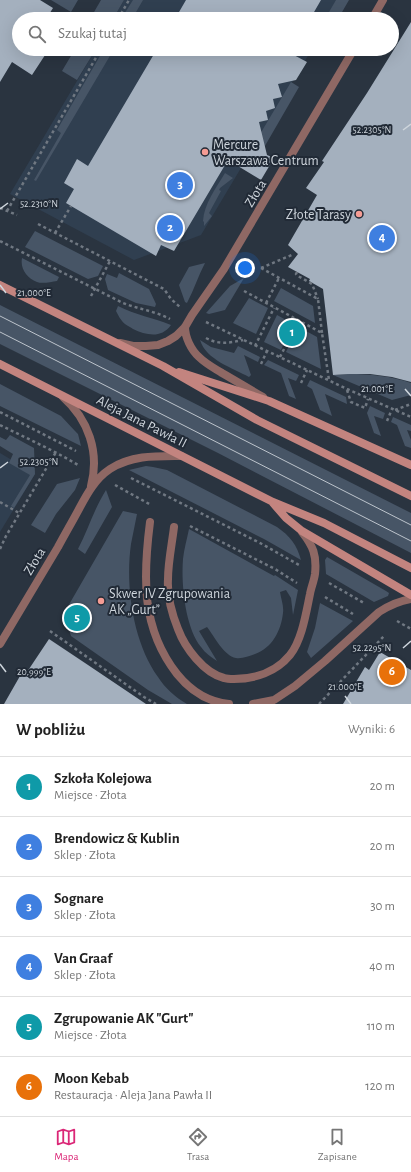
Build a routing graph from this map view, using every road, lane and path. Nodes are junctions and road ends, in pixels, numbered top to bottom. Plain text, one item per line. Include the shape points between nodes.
1 (129, 0) edge
2 (383, 0) edge
3 (122, 12) edge
4 (376, 12) edge
5 (97, 56) edge
6 (350, 56) edge
7 (71, 206) dead end
8 (0, 208) edge
9 (7, 211) junction
10 (17, 215) dead end
11 (38, 224) dead end
12 (55, 233) junction
13 (0, 241) edge
14 (294, 254) dead end
15 (110, 261) junction
16 (297, 272) dead end
17 (279, 278) junction
18 (0, 284) edge
19 (95, 289) junction
20 (244, 290) dead end
21 (91, 296) dead end
22 (318, 299) junction
23 (266, 303) junction
24 (274, 308) junction
25 (183, 310) dead end
26 (172, 320) dead end
27 (202, 320) dead end
28 (185, 327) junction
29 (322, 333) junction
30 (291, 335) dead end
31 (243, 340) junction
32 (115, 342) junction
33 (212, 342) dead end
34 (255, 346) junction
35 (267, 351) junction
36 (280, 357) junction
37 (327, 361) junction
38 (331, 361) dead end
39 (0, 364) edge
40 (261, 364) dead end
41 (164, 366) junction
42 (307, 370) junction
43 (329, 381) junction
44 (301, 383) dead end
45 (347, 389) junction
46 (58, 393) junction
47 (368, 399) junction
48 (269, 401) junction
49 (411, 404) edge
50 (393, 409) junction
51 (0, 412) edge
52 (411, 417) edge
53 (387, 420) dead end
54 (0, 425) edge
55 (56, 452) junction
56 (78, 452) dead end
57 (181, 456) junction
58 (411, 465) edge
59 (79, 466) dead end
60 (129, 477) dead end
61 (109, 482) dead end
62 (90, 490) junction
63 (411, 496) edge
64 (0, 502) edge
65 (273, 502) junction
66 (152, 506) dead end
67 (19, 514) junction
68 (150, 522) dead end
69 (184, 522) dead end
70 (174, 527) dead end
71 (302, 531) junction
72 (0, 549) edge
73 (303, 567) dead end
74 (411, 568) edge
75 (325, 580) dead end
76 (302, 587) dead end
77 (322, 595) dead end
78 (411, 595) edge
79 (411, 599) edge
80 (364, 603) dead end
81 (359, 617) dead end
82 (392, 619) dead end
83 (411, 629) edge
84 (50, 631) dead end
85 (384, 636) dead end
86 (0, 644) edge
87 (156, 704) edge
88 (228, 704) edge
89 (253, 704) edge
90 (319, 704) edge

1 - 3 path
2 - 4 street
5 - 9 path
6 - 28 street, Złota via 224,269
7 - 12 path
8 - 9 path
9 - 10 path
11 - 12 path
12 - 15 path
13 - 19 path
14 - 17 path via 261,268
15 - 19 path
15 - 25 path via 164,289
16 - 22 path via 298,276 312,284
17 - 22 path
17 - 23 path
18 - 32 main road
19 - 21 path
19 - 26 path via 132,307
20 - 23 path
22 - 29 path
23 - 24 path
24 - 29 path
24 - 34 path
27 - 31 path
28 - 32 street, Złota via 176,336 158,345 139,346
28 - 48 street via 192,349 198,357
29 - 37 path
30 - 36 path
31 - 33 path via 228,344
31 - 34 path
32 - 41 main road
34 - 35 path
35 - 36 path
35 - 40 path
36 - 42 path
37 - 38 path
37 - 43 path
39 - 46 main road, Aleja Jana Pawła II
41 - 48 main road
41 - 63 main road via 258,420
42 - 43 path
42 - 44 path
43 - 45 path
45 - 47 path
45 - 47 path via 351,402 365,408
46 - 57 main road, Aleja Jana Pawła II
46 - 62 street, Złota via 79,414 89,435 94,459
47 - 50 path
48 - 58 main road
49 - 50 path
50 - 52 path
50 - 53 path
51 - 56 path
54 - 55 path
55 - 59 path
55 - 67 path
57 - 62 street, Złota via 149,456 124,462 105,472
57 - 65 main road, Aleja Jana Pawła II
60 - 73 path
61 - 66 path
62 - 86 street, Złota
64 - 67 path
65 - 71 main road, Aleja Jana Pawła II via 286,518
65 - 74 main road, Aleja Jana Pawła II via 324,523
67 - 72 path
68 - 88 street via 146,554 146,591 159,645 167,661 183,681 201,695
69 - 76 path via 275,569
70 - 71 street via 168,579 169,597 178,630 195,659 209,671 224,678 242,679 257,677 278,666 290,655 295,646 315,574 315,553
71 - 78 main road, Aleja Jana Pawła II
75 - 80 path
77 - 81 path
79 - 89 street via 400,601 379,612 325,661 274,700
82 - 83 path
84 - 87 path
85 - 90 path

